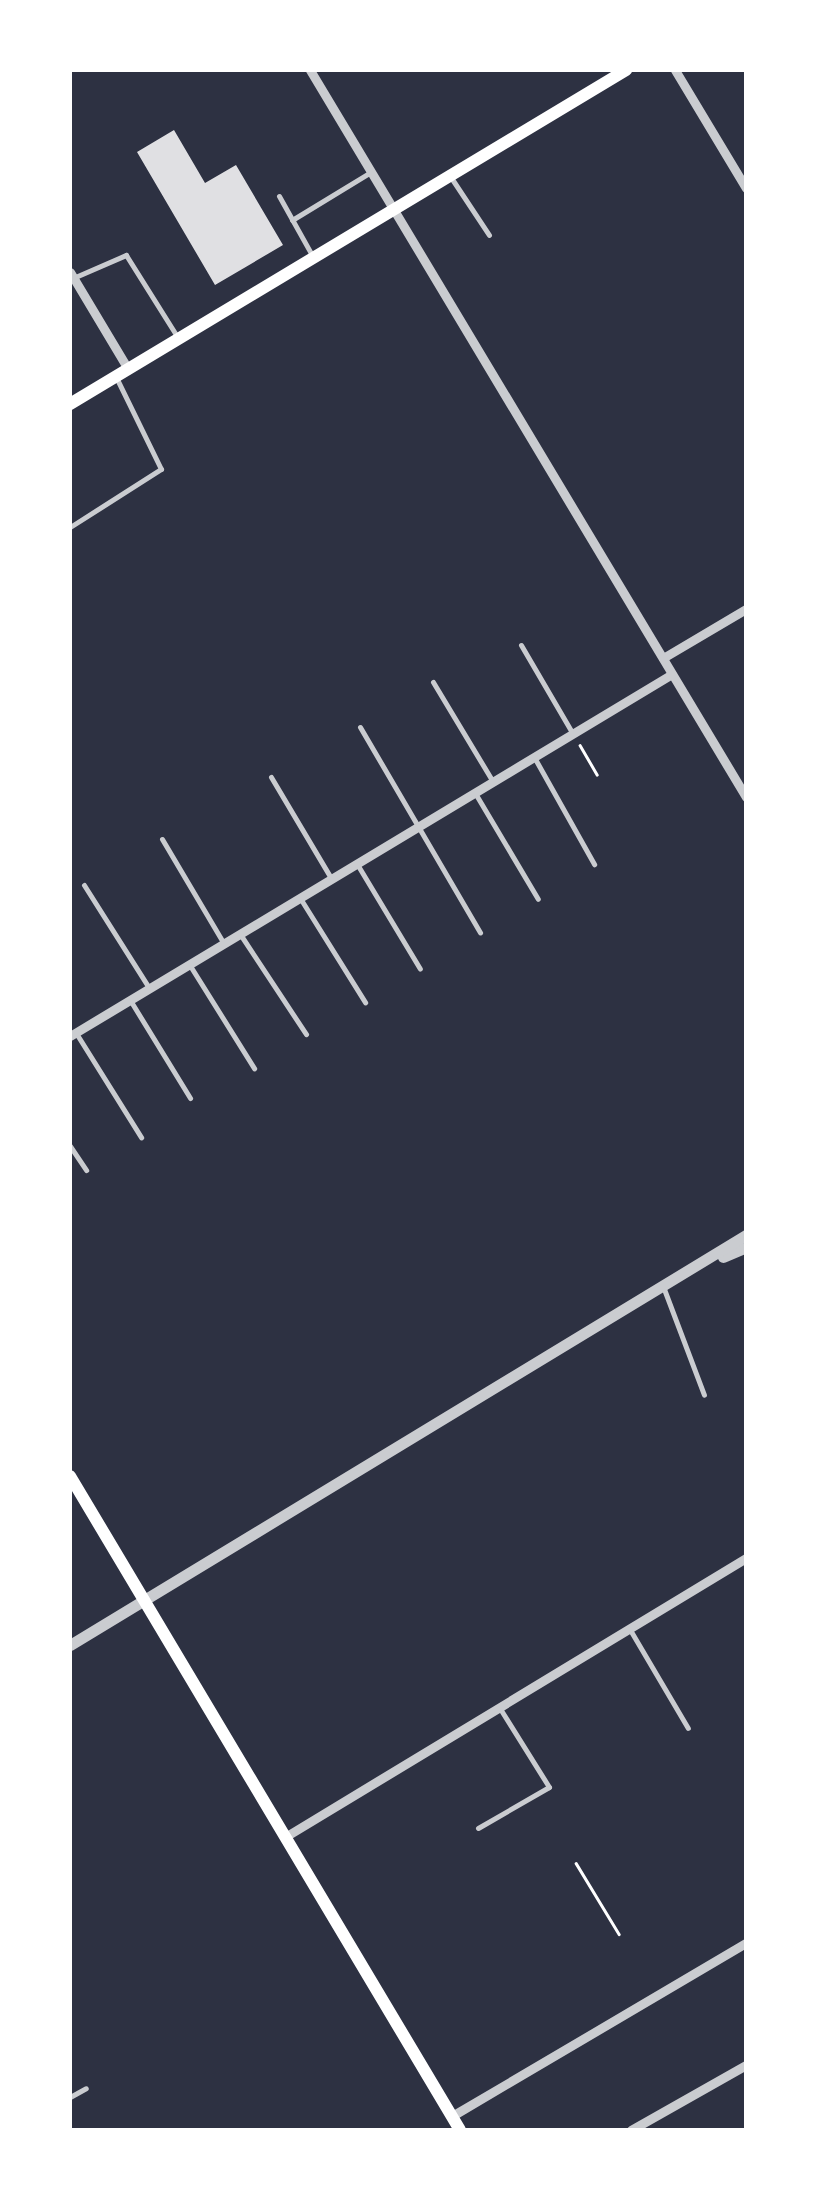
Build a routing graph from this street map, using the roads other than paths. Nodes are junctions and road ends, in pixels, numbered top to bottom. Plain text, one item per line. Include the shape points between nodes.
1 (310, 70) edge
2 (626, 70) edge
3 (675, 70) edge
4 (371, 171) junction
5 (450, 176) junction
6 (746, 188) edge
7 (278, 196) dead end
8 (394, 210) junction
9 (292, 220) junction
10 (489, 234) dead end
11 (314, 258) junction
12 (72, 275) edge
13 (178, 338) junction
14 (122, 373) junction
15 (70, 404) edge
16 (70, 527) edge
17 (746, 609) edge
18 (520, 645) dead end
19 (663, 658) junction
20 (672, 674) junction
21 (433, 682) dead end
22 (360, 727) dead end
23 (573, 734) junction
24 (534, 758) junction
25 (271, 778) dead end
26 (494, 782) junction
27 (475, 793) junction
28 (746, 797) edge
29 (419, 827) junction
30 (162, 839) dead end
31 (357, 864) junction
32 (594, 864) dead end
33 (331, 879) junction
34 (84, 885) dead end
35 (300, 898) junction
36 (538, 899) dead end
37 (480, 932) dead end
38 (240, 934) junction
39 (224, 944) junction
40 (190, 964) junction
41 (420, 969) dead end
42 (149, 988) junction
43 (130, 1000) junction
44 (366, 1002) dead end
45 (73, 1034) edge
46 (306, 1034) dead end
47 (254, 1068) dead end
48 (190, 1098) dead end
49 (140, 1137) dead end
50 (70, 1146) edge
51 (86, 1170) dead end
52 (746, 1234) edge
53 (746, 1247) edge
54 (710, 1262) junction
55 (664, 1289) junction
56 (704, 1395) dead end
57 (70, 1476) edge
58 (746, 1558) edge
59 (144, 1601) junction
60 (629, 1628) junction
61 (70, 1645) edge
62 (499, 1707) junction
63 (688, 1728) dead end
64 (478, 1828) dead end
65 (285, 1837) junction
66 (746, 1943) edge
67 (746, 2065) edge
68 (86, 2088) dead end
69 (70, 2097) edge
70 (452, 2116) junction
71 (460, 2130) edge
72 (630, 2130) edge

1 - 4 street
2 - 5 main road
3 - 6 street
4 - 8 street
4 - 9 lane
5 - 8 main road
5 - 10 lane
7 - 9 lane
8 - 11 main road
8 - 19 street
9 - 11 lane
11 - 13 main road
12 - 13 lane via 126,255
12 - 14 street
13 - 14 main road
14 - 15 main road
14 - 16 lane via 161,470
17 - 19 street
18 - 23 lane
19 - 20 street
20 - 23 street
20 - 28 street
21 - 26 lane
22 - 29 lane
23 - 24 street
24 - 26 street
24 - 32 lane
25 - 33 lane
26 - 27 street
27 - 29 street
27 - 36 lane
29 - 31 street
29 - 37 lane
30 - 39 lane
31 - 33 street
31 - 41 lane
33 - 35 street
34 - 42 lane
35 - 38 street
35 - 44 lane
38 - 39 street
38 - 46 lane
39 - 40 street
40 - 42 street
40 - 47 lane
42 - 43 street
43 - 45 street
43 - 48 lane
45 - 49 lane
50 - 51 lane
52 - 54 street
53 - 54 street
54 - 55 street
55 - 56 lane
55 - 59 street
57 - 59 main road
58 - 60 street
59 - 61 street
59 - 65 main road
60 - 62 street
60 - 63 lane
62 - 64 lane via 549,1787
62 - 65 street
65 - 70 main road
66 - 70 street
67 - 72 street
68 - 69 lane
70 - 71 main road

